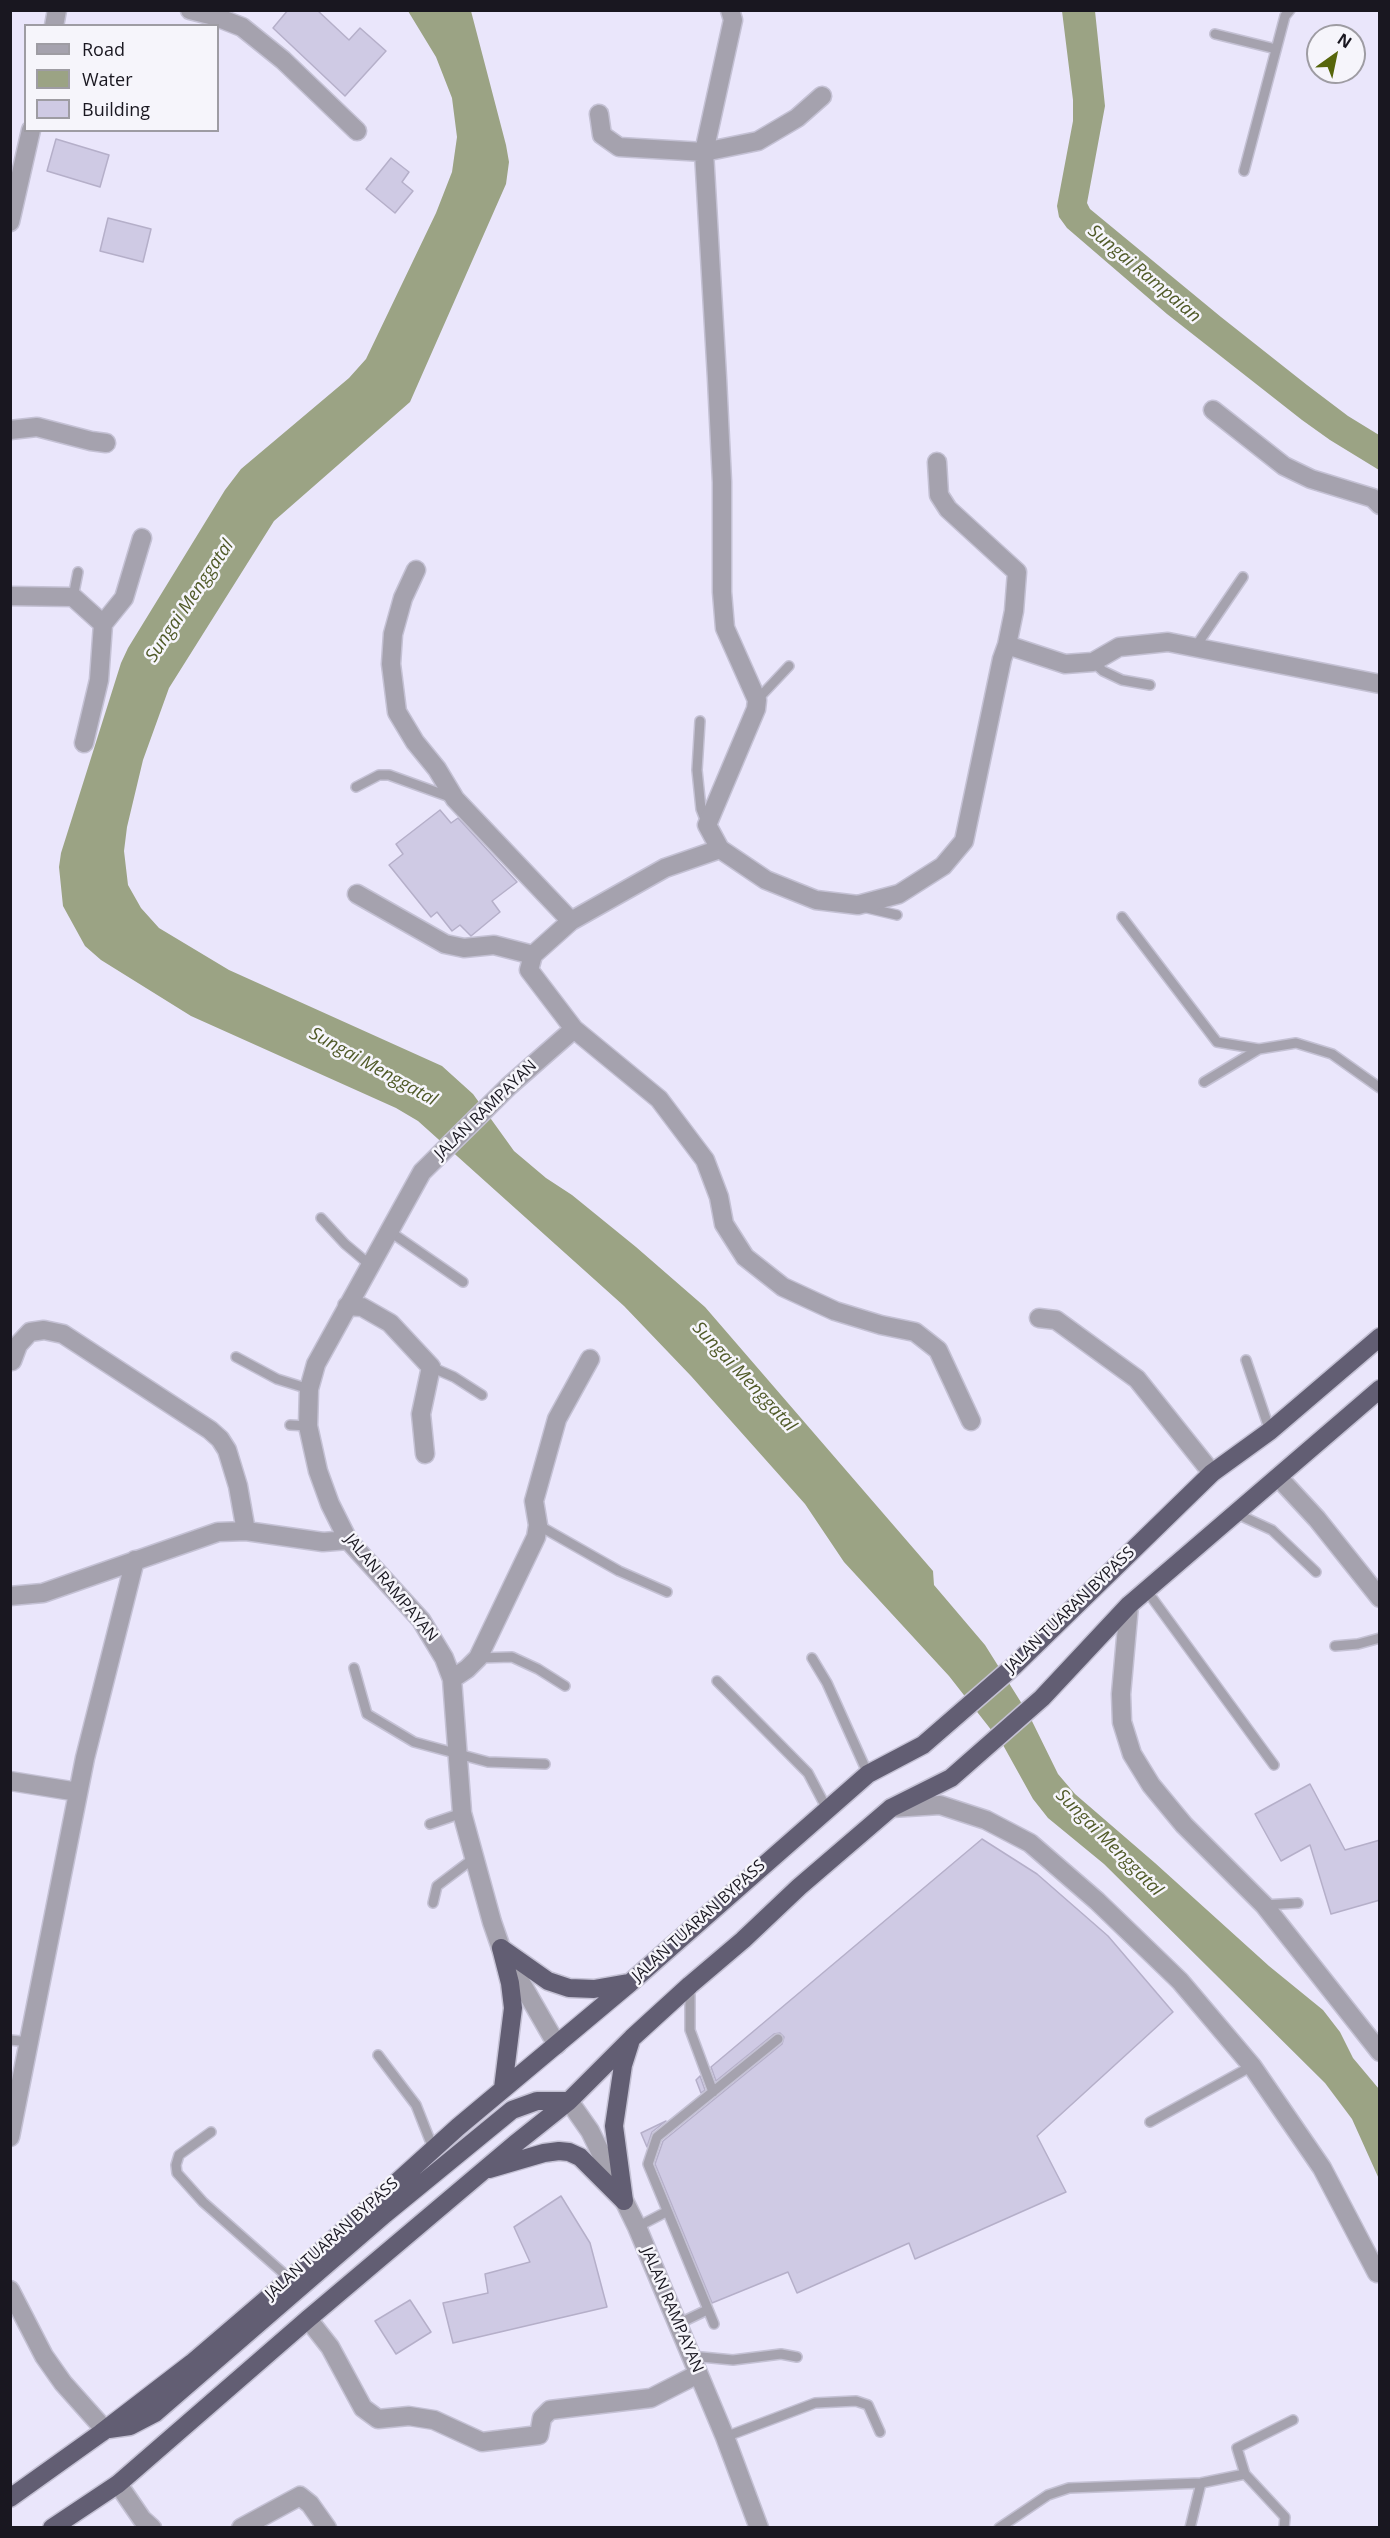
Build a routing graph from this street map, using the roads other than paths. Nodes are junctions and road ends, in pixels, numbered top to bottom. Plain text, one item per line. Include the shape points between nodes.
1 (190, 10) edge
2 (730, 10) edge
3 (1290, 10) edge
4 (1215, 34) dead end
5 (1276, 49) junction
6 (822, 96) dead end
7 (599, 114) dead end
8 (357, 131) dead end
9 (31, 132) edge
10 (704, 152) junction
11 (1244, 171) dead end
12 (15, 186) edge
13 (10, 222) edge
14 (1213, 410) dead end
15 (10, 430) edge
16 (106, 442) dead end
17 (937, 462) dead end
18 (1380, 505) edge
19 (142, 538) dead end
20 (416, 570) dead end
21 (78, 572) dead end
22 (1243, 577) dead end
23 (10, 596) edge
24 (73, 597) junction
25 (103, 624) junction
26 (1007, 645) junction
27 (1194, 649) junction
28 (1093, 662) junction
29 (789, 666) dead end
30 (1380, 684) edge
31 (1150, 685) dead end
32 (757, 700) junction
33 (700, 721) dead end
34 (84, 743) dead end
35 (356, 788) dead end
36 (455, 799) junction
37 (707, 825) junction
38 (720, 849) junction
39 (357, 894) dead end
40 (858, 905) junction
41 (897, 915) dead end
42 (1122, 917) dead end
43 (571, 921) junction
44 (532, 956) junction
45 (574, 1029) junction
46 (1259, 1049) junction
47 (1204, 1082) dead end
48 (1380, 1088) edge
49 (321, 1218) dead end
50 (388, 1231) junction
51 (370, 1265) junction
52 (463, 1282) dead end
53 (347, 1306) junction
54 (1039, 1318) dead end
55 (1380, 1337) edge
56 (236, 1357) dead end
57 (590, 1359) dead end
58 (1246, 1360) dead end
59 (12, 1361) edge
60 (431, 1367) junction
61 (309, 1389) junction
62 (1380, 1389) edge
63 (482, 1395) dead end
64 (972, 1421) dead end
65 (1270, 1431) junction
66 (425, 1454) dead end
67 (1212, 1473) junction
68 (1278, 1478) junction
69 (1237, 1514) junction
70 (538, 1525) junction
71 (246, 1531) junction
72 (348, 1540) junction
73 (135, 1560) junction
74 (1316, 1572) dead end
75 (1147, 1591) junction
76 (667, 1592) dead end
77 (10, 1596) edge
78 (1380, 1598) edge
79 (1129, 1605) junction
80 (1380, 1638) edge
81 (1335, 1646) dead end
82 (478, 1658) junction
83 (812, 1658) dead end
84 (354, 1668) dead end
85 (452, 1679) junction
86 (717, 1681) dead end
87 (565, 1686) dead end
88 (456, 1754) junction
89 (545, 1764) dead end
90 (1274, 1765) dead end
91 (868, 1774) junction
92 (10, 1781) edge
93 (78, 1792) junction
94 (891, 1808) junction
95 (827, 1809) junction
96 (462, 1813) junction
97 (430, 1824) dead end
98 (474, 1858) junction
99 (434, 1903) dead end
100 (1298, 1903) dead end
101 (1264, 1905) junction
102 (501, 1948) junction
103 (630, 1983) junction
104 (690, 1985) junction
105 (632, 2038) junction
106 (778, 2039) dead end
107 (10, 2040) edge
108 (29, 2042) junction
109 (558, 2045) junction
110 (1380, 2052) edge
111 (378, 2055) dead end
112 (1252, 2066) junction
113 (16, 2083) edge
114 (503, 2088) junction
115 (712, 2092) junction
116 (569, 2101) junction
117 (1150, 2122) dead end
118 (211, 2132) dead end
119 (10, 2138) edge
120 (434, 2148) junction
121 (482, 2171) junction
122 (624, 2201) junction
123 (666, 2212) junction
124 (637, 2227) junction
125 (1377, 2273) dead end
126 (290, 2279) junction
127 (11, 2293) edge
128 (707, 2310) junction
129 (308, 2319) junction
130 (678, 2324) junction
131 (714, 2324) dead end
132 (691, 2356) junction
133 (797, 2357) dead end
134 (698, 2374) junction
135 (1293, 2420) dead end
136 (105, 2430) junction
137 (880, 2432) dead end
138 (725, 2437) junction
139 (1245, 2474) junction
140 (1201, 2483) junction
141 (118, 2484) junction
142 (10, 2498) edge
143 (52, 2528) edge
144 (152, 2528) edge
145 (241, 2528) edge
146 (327, 2528) edge
147 (759, 2528) edge
148 (999, 2528) edge
149 (1190, 2528) edge
150 (1284, 2528) edge

1 - 8 street via 242,27 283,60
2 - 10 street via 733,20
3 - 5 lane
4 - 5 lane
5 - 11 lane
6 - 10 street via 797,118 758,141
7 - 10 street via 602,135 619,147
9 - 12 street
10 - 32 street via 718,389 725,628
12 - 13 street
14 - 18 street via 1284,466 1311,480 1373,498
15 - 16 street via 37,427
17 - 26 street via 939,495 948,509 1017,572
19 - 25 street via 124,598
20 - 36 street via 393,634 391,664 397,712
21 - 24 lane
22 - 27 lane
23 - 24 street
24 - 25 street
25 - 34 street via 99,680
26 - 28 street via 1065,663
26 - 40 street via 962,845 943,866 899,894
27 - 28 street via 1168,642 1119,647
27 - 30 street
28 - 31 lane via 1122,680
29 - 32 lane
32 - 37 street
33 - 37 lane via 697,770 701,809
35 - 36 lane via 379,775 389,775
36 - 43 street
37 - 38 street
38 - 40 street via 766,880 816,900
38 - 43 street via 665,868
39 - 44 street via 445,944 464,948 494,945
40 - 41 lane
42 - 46 lane via 1217,1042
43 - 44 street
44 - 45 street via 529,970 533,977
45 - 50 street, JALAN RAMPAYAN via 509,1086 422,1172
45 - 64 street via 659,1099 705,1160 724,1224 745,1257 783,1287 835,1311 915,1332 938,1350
46 - 47 lane
46 - 48 lane via 1296,1043 1332,1054
49 - 51 lane
50 - 51 street, JALAN RAMPAYAN
50 - 52 lane
51 - 53 street, JALAN RAMPAYAN
53 - 60 street via 362,1307 390,1323
53 - 61 street, JALAN RAMPAYAN via 316,1364
54 - 67 street via 1056,1320 1137,1379
55 - 65 highway, JALAN TUARAN BYPASS
56 - 61 lane via 276,1379
57 - 70 street via 557,1419 534,1502
58 - 65 lane
59 - 71 street via 30,1332 63,1334 210,1430 227,1450
60 - 63 lane
60 - 66 street via 421,1414
61 - 72 street, JALAN RAMPAYAN via 299,1426
62 - 68 highway
65 - 67 highway, JALAN TUARAN BYPASS
67 - 91 highway, JALAN TUARAN BYPASS via 1014,1666 923,1745
68 - 69 highway
68 - 78 street via 1317,1519
69 - 74 lane via 1272,1530
69 - 75 highway
70 - 76 lane via 619,1571
70 - 82 street via 536,1537
71 - 72 street via 323,1542
71 - 73 street via 218,1532
72 - 85 street, JALAN RAMPAYAN via 421,1620 437,1642
73 - 77 street via 43,1593
73 - 93 street
75 - 79 highway
75 - 90 lane
79 - 94 highway via 1042,1698 951,1778
79 - 101 street via 1121,1694 1122,1722 1132,1754 1184,1825
80 - 81 lane
82 - 85 street
82 - 87 lane via 512,1657
83 - 91 lane
84 - 88 lane via 367,1714 414,1742
85 - 88 street, JALAN RAMPAYAN
86 - 95 lane via 808,1773
88 - 89 lane via 488,1762
88 - 96 street, JALAN RAMPAYAN
91 - 95 highway, JALAN TUARAN BYPASS
92 - 93 street
93 - 108 street
94 - 104 highway
94 - 112 street via 940,1805 986,1820 1030,1843 1180,1981
95 - 103 highway, JALAN TUARAN BYPASS
96 - 97 lane
96 - 98 street, JALAN RAMPAYAN
98 - 99 lane via 437,1886
98 - 102 street, JALAN RAMPAYAN
100 - 101 lane
101 - 110 street
102 - 103 highway via 548,1981 569,1988 594,1989
102 - 109 street, JALAN RAMPAYAN
102 - 114 highway via 513,2008
103 - 109 highway, JALAN TUARAN BYPASS
104 - 105 highway
104 - 115 lane via 690,2030
105 - 116 highway
105 - 122 highway via 623,2065 614,2126
106 - 115 lane
107 - 108 lane
108 - 113 street
109 - 114 highway, JALAN TUARAN BYPASS
111 - 120 lane via 416,2105
112 - 117 lane
112 - 125 street via 1322,2168
113 - 119 street
114 - 120 highway, JALAN TUARAN BYPASS
115 - 123 lane via 657,2137 648,2164
116 - 121 highway
116 - 122 street, JALAN RAMPAYAN via 590,2131
116 - 136 highway via 537,2101 512,2110 155,2413 130,2426
118 - 126 lane via 179,2155 177,2173 202,2202
120 - 126 highway, JALAN TUARAN BYPASS
121 - 122 highway via 544,2153 569,2152 580,2157
121 - 129 highway
122 - 124 street, JALAN RAMPAYAN
123 - 124 lane
123 - 128 lane
124 - 130 street, JALAN RAMPAYAN
126 - 136 highway, JALAN TUARAN BYPASS via 192,2363
127 - 136 street via 44,2356
128 - 130 lane
128 - 131 lane
129 - 134 street via 330,2347 363,2408 378,2419 409,2416 434,2420 482,2442 539,2435 542,2418 550,2410 651,2398
129 - 141 highway
130 - 132 street, JALAN RAMPAYAN
132 - 133 lane via 734,2360 781,2354
132 - 134 street, JALAN RAMPAYAN
134 - 138 street, JALAN RAMPAYAN
135 - 139 lane via 1238,2448
136 - 142 highway, JALAN TUARAN BYPASS
137 - 138 lane via 868,2404 856,2401 815,2403
138 - 147 street, JALAN RAMPAYAN
139 - 140 lane
139 - 150 lane via 1285,2517
140 - 148 lane via 1069,2488 1048,2495
140 - 149 lane
141 - 143 highway
141 - 144 street
145 - 146 street via 300,2496

